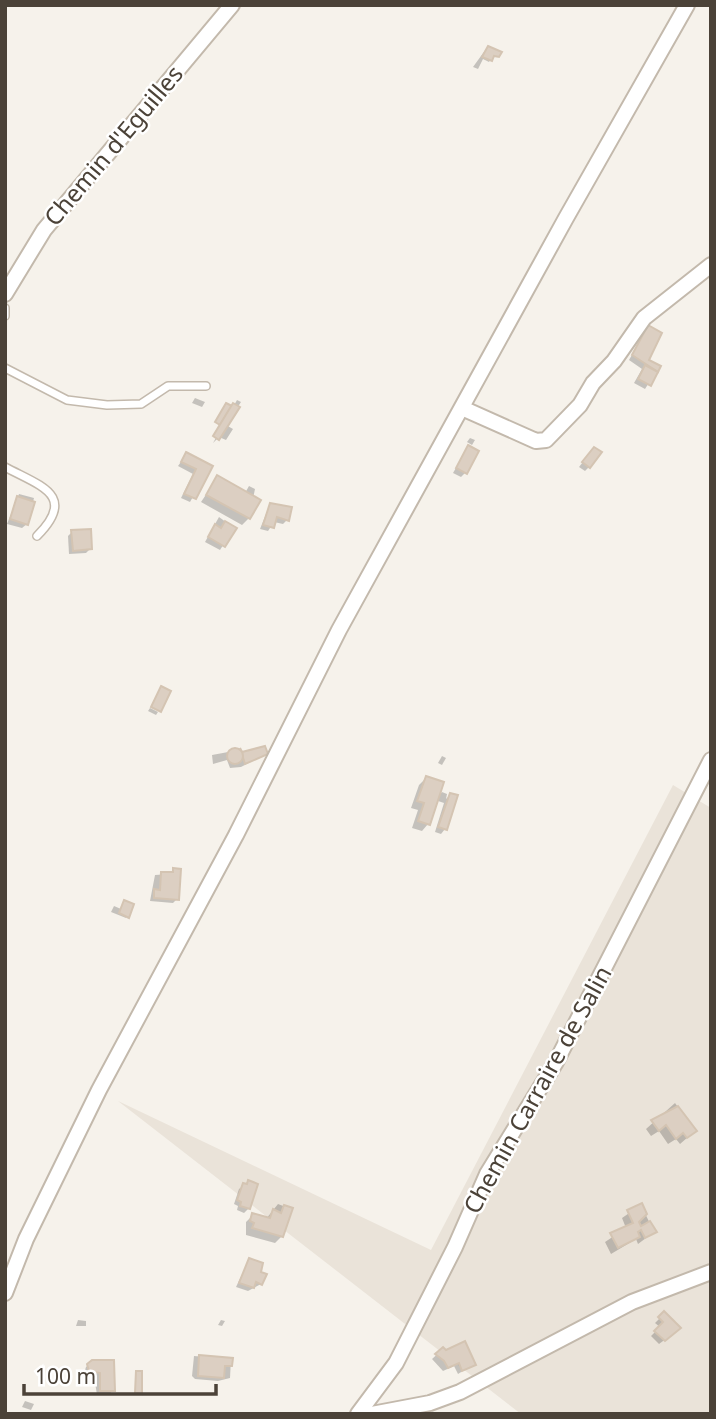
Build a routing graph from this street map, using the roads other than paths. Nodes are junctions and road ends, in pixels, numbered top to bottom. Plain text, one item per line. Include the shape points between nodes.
1 (232, 5) edge
2 (687, 5) edge
3 (711, 265) edge
4 (5, 294) edge
5 (5, 308) edge
6 (5, 316) edge
7 (5, 368) edge
8 (206, 386) dead end
9 (462, 408) junction
10 (5, 467) edge
11 (37, 536) dead end
12 (711, 760) edge
13 (711, 1272) edge
14 (5, 1293) edge
15 (358, 1414) edge
16 (372, 1414) edge

1 - 4 street, Chemin d'Eguilles via 44,230
2 - 9 street
3 - 9 street via 644,318 580,405 546,440 537,441
5 - 6 lane
7 - 8 lane via 67,400 107,405 141,404 168,386
9 - 14 street via 394,525 99,1090 26,1239
10 - 11 lane via 52,492 56,502 52,521
12 - 15 street, Chemin Carraire de Salin via 556,1062 486,1174 396,1363
13 - 16 street via 632,1302 460,1392

